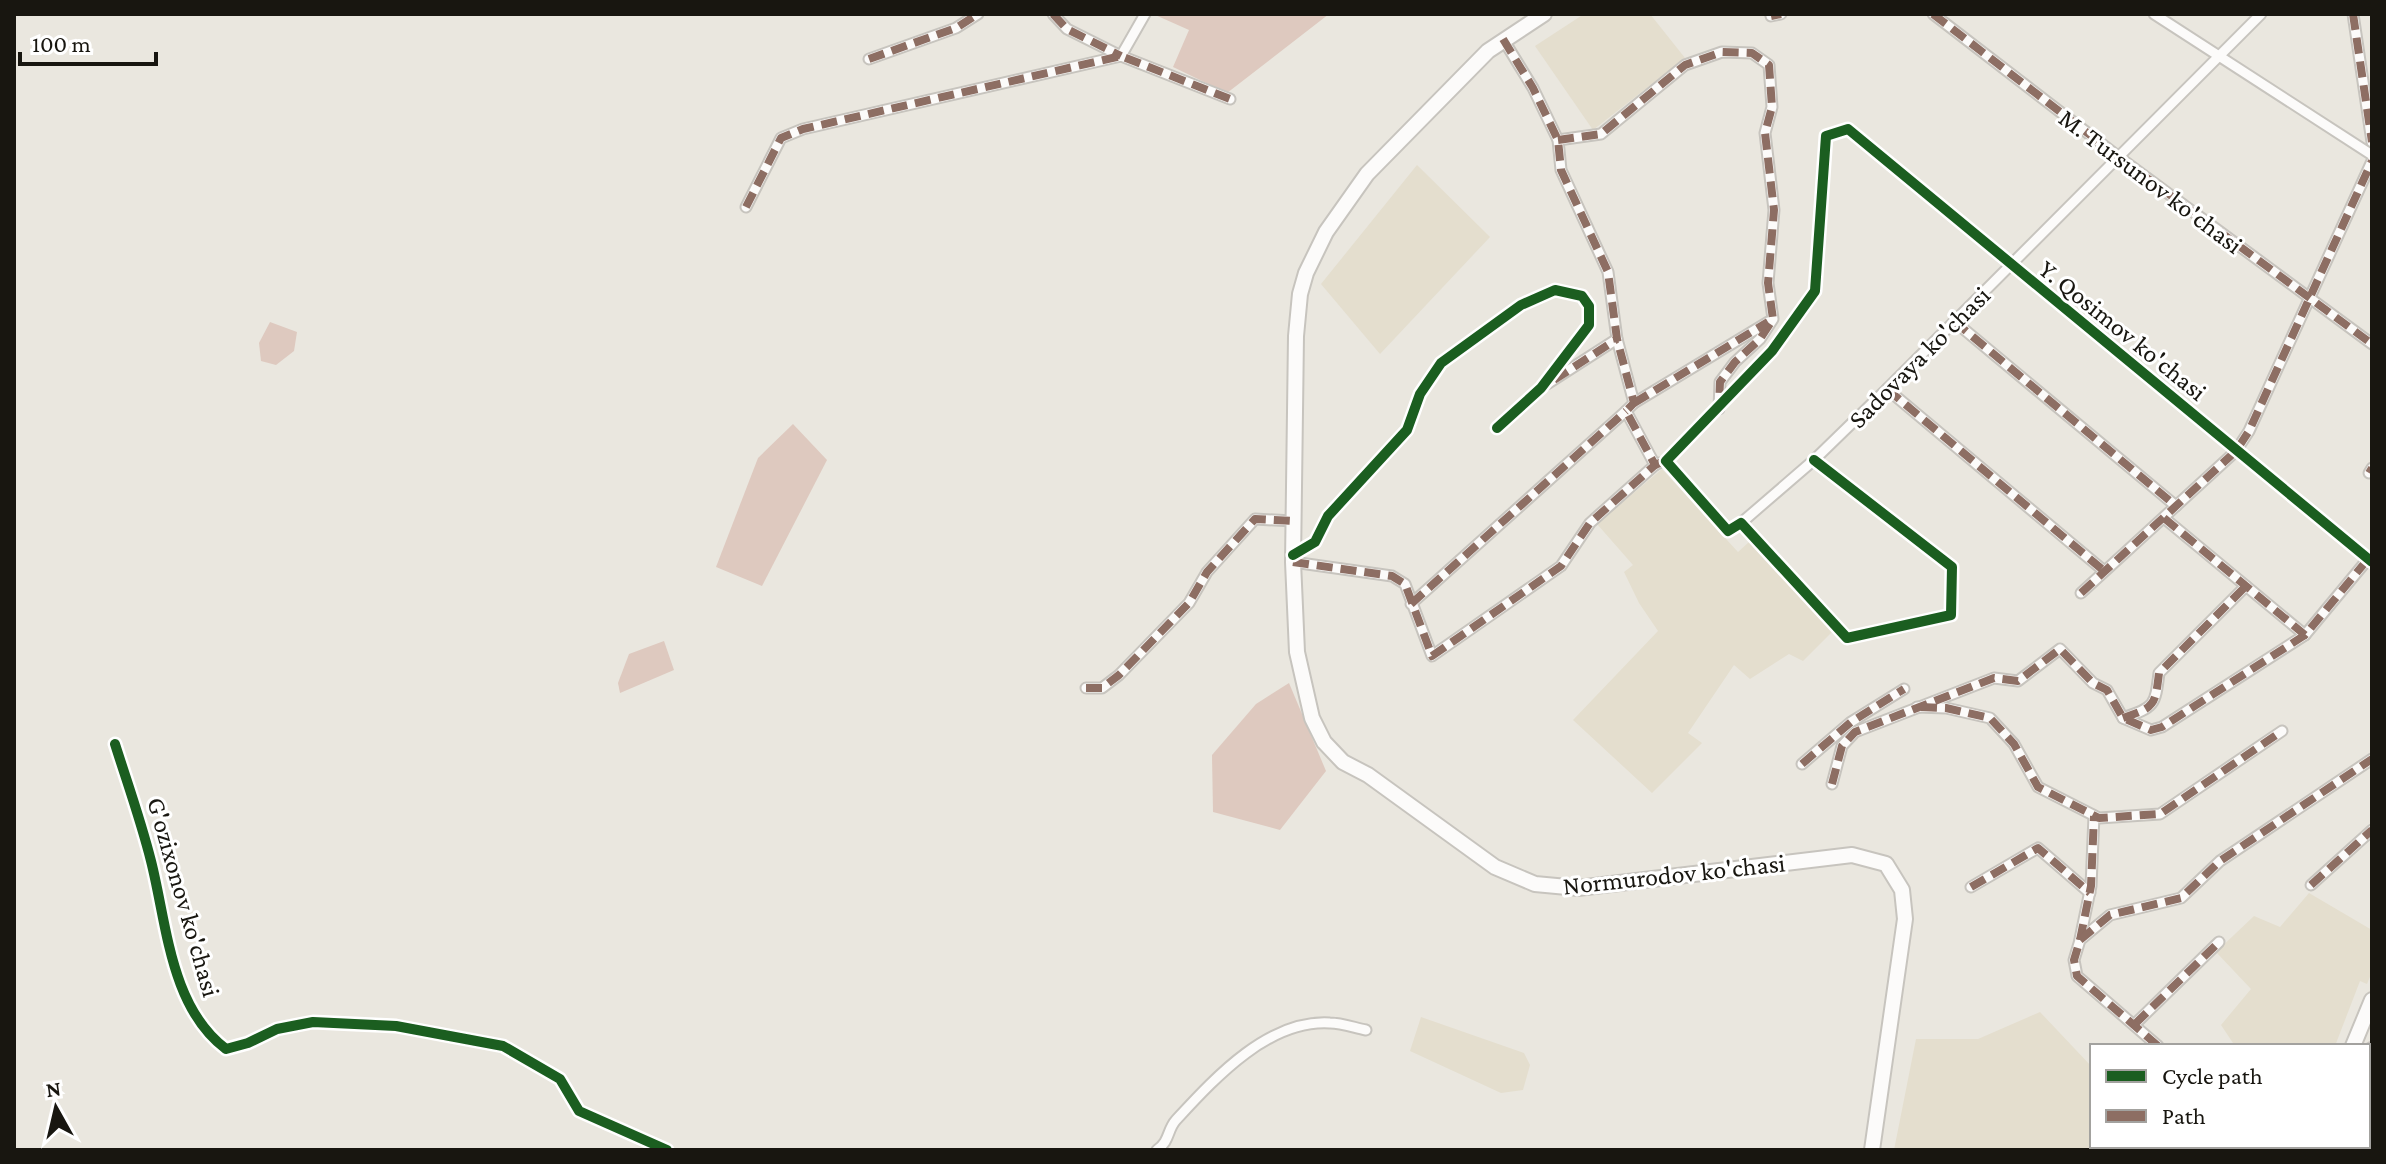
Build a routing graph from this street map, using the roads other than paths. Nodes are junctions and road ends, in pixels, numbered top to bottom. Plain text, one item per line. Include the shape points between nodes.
1 (978, 14) edge
2 (1053, 14) edge
3 (1145, 14) edge
4 (1544, 14) edge
5 (1933, 14) edge
6 (2154, 14) edge
7 (2261, 14) edge
8 (2353, 14) edge
9 (1503, 39) junction
10 (1121, 56) junction
11 (2216, 56) junction
12 (869, 59) dead end
13 (2369, 91) edge
14 (1230, 99) dead end
15 (1558, 140) junction
16 (2372, 142) edge
17 (2120, 158) junction
18 (2372, 158) edge
19 (746, 207) dead end
20 (2011, 266) junction
21 (2309, 299) junction
22 (1773, 319) junction
23 (1954, 321) junction
24 (1617, 339) junction
25 (2372, 344) edge
26 (1541, 388) junction
27 (1887, 389) junction
28 (1634, 403) junction
29 (1719, 409) junction
30 (1626, 411) junction
31 (1497, 428) dead end
32 (2236, 451) junction
33 (1814, 460) junction
34 (1666, 461) junction
35 (1655, 465) junction
36 (2176, 506) junction
37 (2164, 518) junction
38 (1293, 521) junction
39 (1741, 523) junction
40 (1293, 559) junction
41 (2370, 561) edge
42 (2103, 570) junction
43 (2246, 586) junction
44 (2081, 593) dead end
45 (1411, 604) junction
46 (2305, 635) junction
47 (1086, 688) dead end
48 (1904, 689) dead end
49 (1913, 706) junction
50 (2123, 718) junction
51 (2282, 731) dead end
52 (115, 744) dead end
53 (2372, 759) edge
54 (1802, 764) dead end
55 (1832, 784) dead end
56 (2094, 816) junction
57 (2372, 830) edge
58 (2311, 885) dead end
59 (1971, 887) dead end
60 (2090, 893) junction
61 (2080, 940) junction
62 (2219, 942) dead end
63 (2372, 1000) edge
64 (2135, 1024) junction
65 (1366, 1030) dead end
66 (2156, 1044) edge
67 (2354, 1044) edge
68 (635, 1135) junction
69 (636, 1150) edge
70 (667, 1150) edge
71 (1157, 1150) edge
72 (1872, 1150) edge

1 - 12 street via 956,28
2 - 10 street via 1067,29
3 - 10 street
4 - 9 main road, Normurodov ko'chasi
5 - 17 street, M. Tursunov ko'chasi
6 - 11 street
7 - 11 street, Sadovaya ko'chasi
8 - 13 street
9 - 15 street
9 - 38 main road, Normurodov ko'chasi via 1367,174 1310,263 1297,315
10 - 14 street
10 - 19 street via 803,129 781,138
11 - 17 street, Sadovaya ko'chasi
11 - 18 street
13 - 16 street
15 - 22 street via 1601,134 1685,65 1722,52 1752,53 1769,65 1772,107 1765,133 1774,210 1768,283
15 - 24 street via 1561,170 1608,272
17 - 20 street, Sadovaya ko'chasi
17 - 21 street, M. Tursunov ko'chasi
18 - 21 street
20 - 23 street, Sadovaya ko'chasi
20 - 29 street, Y. Qosimov ko'chasi via 1848,129 1826,136 1815,291 1772,351
20 - 32 street, Y. Qosimov ko'chasi
21 - 25 street, M. Tursunov ko'chasi
21 - 32 street
22 - 28 street
22 - 29 street via 1720,382
23 - 27 street, Sadovaya ko'chasi
23 - 36 street
24 - 26 street
24 - 28 street
26 - 31 street
26 - 40 street via 1589,325 1589,306 1582,296 1555,290 1521,305 1441,363 1420,394 1407,430 1328,516 1315,542
27 - 33 street, Sadovaya ko'chasi
27 - 42 street
28 - 30 street
29 - 34 street
30 - 35 street
30 - 45 street
32 - 36 street
32 - 41 street, Y. Qosimov ko'chasi
33 - 39 street, Sadovaya ko'chasi
33 - 39 street via 1952,567 1951,615 1847,638
34 - 35 street
34 - 39 street via 1728,531
35 - 45 street via 1590,523 1561,566 1432,656
36 - 37 street
37 - 42 street
37 - 43 street
38 - 40 main road, Normurodov ko'chasi
38 - 47 street via 1255,519 1207,572 1189,603 1119,675 1102,688
40 - 45 street via 1392,576 1405,584
40 - 72 main road, Normurodov ko'chasi via 1298,667 1324,742 1343,762 1508,874 1535,884 1578,888 1841,855 1886,864 1902,890 1905,919
41 - 46 street
42 - 44 street
43 - 46 street
43 - 50 street via 2159,673 2158,696 2149,708
46 - 50 street via 2162,727 2151,730
48 - 54 street via 1851,722
49 - 50 street via 1994,678 2018,681 2060,649 2107,690
49 - 55 street via 1855,732 1842,746
49 - 56 street via 1990,718 2014,744 2038,787
51 - 56 street via 2160,814
52 - 68 street, G'ozixonov ko'chasi via 151,859 182,990 205,1033 215,1041 226,1049 313,1022 396,1026 503,1046 560,1079 579,1111
53 - 61 street via 2220,861 2181,898 2110,915
56 - 60 street
57 - 58 street
59 - 60 street via 2038,848
60 - 61 street
61 - 64 street via 2074,960 2077,976
62 - 64 street
63 - 67 main road
64 - 66 street
65 - 71 street via 1329,1023 1297,1026 1259,1045 1225,1070 1173,1123 1169,1141
68 - 69 street
68 - 70 street, G'ozixonov ko'chasi

